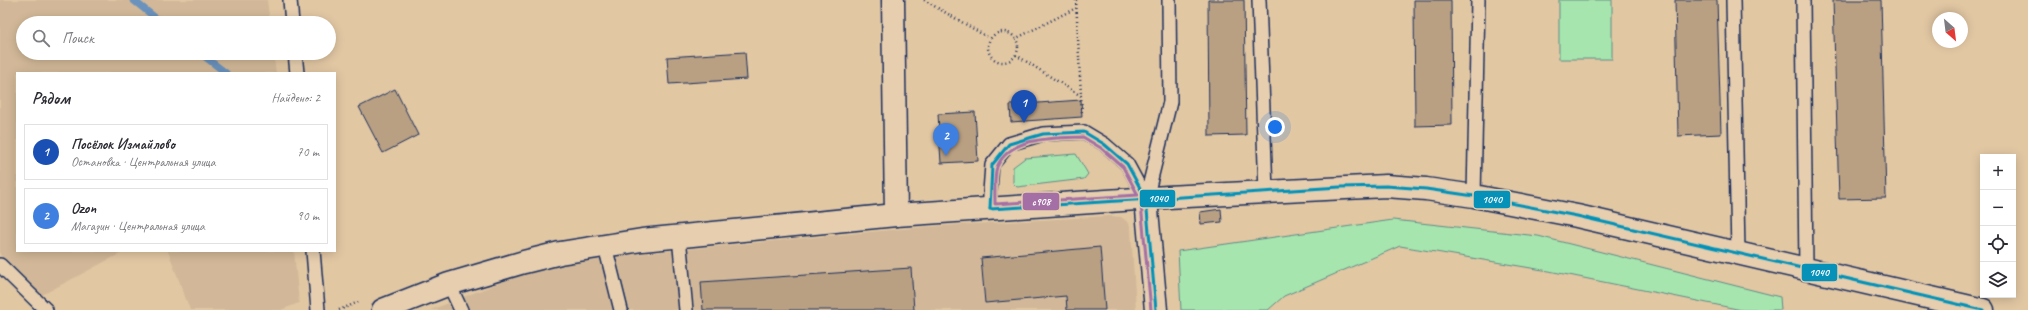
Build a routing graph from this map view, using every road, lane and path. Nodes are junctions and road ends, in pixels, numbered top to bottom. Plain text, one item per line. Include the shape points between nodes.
1 (290, 0) edge
2 (893, 0) edge
3 (924, 0) edge
4 (1076, 0) edge
5 (1169, 0) edge
6 (1259, 0) edge
7 (1478, 0) edge
8 (1733, 0) edge
9 (1803, 0) edge
10 (1076, 8) junction
11 (291, 16) edge
12 (990, 38) junction
13 (1015, 39) junction
14 (1016, 55) junction
15 (296, 60) edge
16 (297, 72) edge
17 (1081, 96) junction
18 (1084, 132) junction
19 (1266, 192) junction
20 (1474, 196) junction
21 (1146, 199) junction
22 (990, 209) junction
23 (896, 216) junction
24 (679, 237) junction
25 (605, 246) junction
26 (313, 252) edge
27 (1738, 253) junction
28 (0, 265) edge
29 (1806, 269) junction
30 (450, 284) junction
31 (46, 310) edge
32 (318, 310) edge
33 (383, 310) edge
34 (461, 310) edge
35 (621, 310) edge
36 (686, 310) edge
37 (1156, 310) edge
38 (1983, 310) edge

1 - 11 lane
2 - 23 street
3 - 12 path
4 - 10 path
5 - 21 lane via 1170,102
6 - 19 lane
7 - 20 lane
8 - 27 lane
9 - 29 lane
10 - 13 path
10 - 17 path
12 - 13 path via 999,32 1011,34
12 - 14 path via 988,50 994,60 1006,62
13 - 14 path via 1018,43
14 - 17 path
15 - 16 lane
17 - 18 path
18 - 21 lane via 1104,144 1127,164
18 - 22 lane via 1043,134 1009,144 992,165
19 - 20 street via 1386,186
19 - 21 street
20 - 27 street via 1577,216
21 - 22 street
21 - 37 street
22 - 23 street
23 - 24 street
24 - 25 street
24 - 36 lane
25 - 30 street via 524,262
25 - 35 lane
26 - 32 lane
27 - 29 street
28 - 31 lane
29 - 38 street
30 - 33 street
30 - 34 lane

